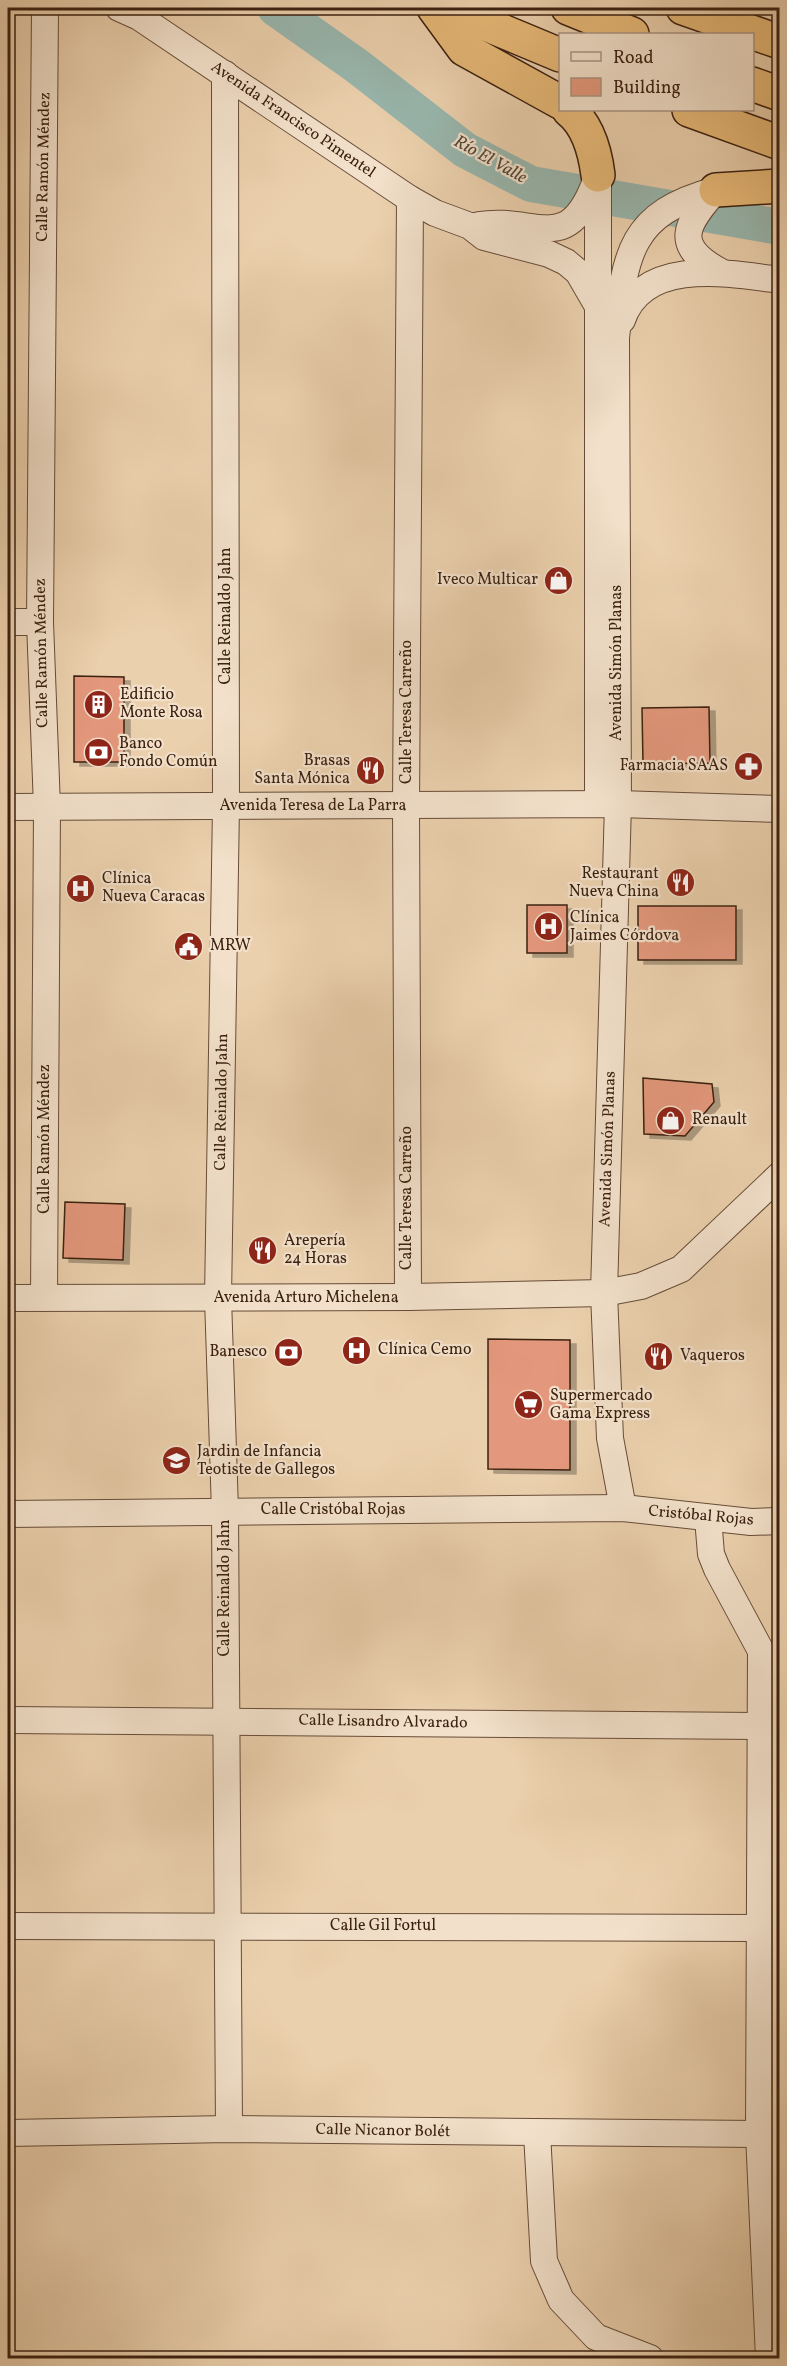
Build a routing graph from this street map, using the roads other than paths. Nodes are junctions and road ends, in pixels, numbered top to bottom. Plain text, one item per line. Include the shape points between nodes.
1 (45, 8) edge
2 (119, 8) edge
3 (434, 8) edge
4 (447, 8) edge
5 (568, 8) edge
6 (683, 8) edge
7 (630, 33) edge
8 (780, 42) edge
9 (559, 54) edge
10 (225, 75) junction
11 (754, 84) edge
12 (780, 94) edge
13 (559, 101) edge
14 (570, 111) edge
15 (692, 111) edge
16 (780, 143) edge
17 (598, 175) junction
18 (780, 186) edge
19 (716, 190) junction
20 (410, 199) junction
21 (470, 226) junction
22 (721, 272) junction
23 (780, 280) edge
24 (596, 303) junction
25 (616, 338) junction
26 (8, 622) edge
27 (40, 622) junction
28 (608, 804) junction
29 (226, 806) junction
30 (406, 806) junction
31 (8, 807) edge
32 (47, 807) junction
33 (780, 810) edge
34 (780, 1175) edge
35 (604, 1293) junction
36 (8, 1298) edge
37 (44, 1298) junction
38 (218, 1298) junction
39 (408, 1298) junction
40 (623, 1508) junction
41 (225, 1511) junction
42 (8, 1514) edge
43 (708, 1518) junction
44 (780, 1521) edge
45 (8, 1720) edge
46 (225, 1721) junction
47 (759, 1726) junction
48 (230, 1925) junction
49 (8, 1926) edge
50 (759, 1928) junction
51 (229, 2129) junction
52 (8, 2133) edge
53 (537, 2133) junction
54 (759, 2134) junction
55 (650, 2358) edge
56 (769, 2358) edge

1 - 27 street, Calle Ramón Méndez
2 - 10 street, Avenida Francisco Pimentel via 139,17
3 - 13 highway via 464,48
4 - 9 highway
5 - 7 highway
6 - 8 highway
10 - 20 street, Avenida Francisco Pimentel
10 - 29 street, Calle Reinaldo Jahn
11 - 12 highway
14 - 17 highway via 596,153
15 - 16 highway
17 - 21 street via 577,218 566,225
17 - 24 street, Avenida Simón Planas
18 - 19 highway
19 - 22 street via 692,217 687,236 690,246 707,265
19 - 25 street, Avenida Simón Planas via 684,198 662,212 637,240 624,270
20 - 21 street, Avenida Francisco Pimentel
20 - 30 street, Calle Teresa Carreño
21 - 24 street via 484,237 566,262 578,272
22 - 23 street
22 - 25 street via 656,280 637,292 625,310
24 - 28 street, Avenida Simón Planas
25 - 28 street, Avenida Simón Planas
26 - 27 street
27 - 32 street, Calle Ramón Méndez
28 - 30 street, Avenida Teresa de La Parra
28 - 33 street, Avenida Teresa de La Parra
28 - 35 street, Avenida Simón Planas
29 - 30 street, Avenida Teresa de La Parra
29 - 32 street, Avenida Teresa de La Parra
29 - 38 street, Calle Reinaldo Jahn
30 - 39 street, Calle Teresa Carreño
31 - 32 street, Avenida Teresa de La Parra
32 - 37 street, Calle Ramón Méndez
34 - 35 street, Avenida Arturo Michelena via 681,1269 641,1286
35 - 39 street, Avenida Arturo Michelena
35 - 40 street, Avenida Simón Planas via 610,1438
36 - 37 street, Avenida Arturo Michelena
37 - 38 street, Avenida Arturo Michelena
38 - 39 street, Avenida Arturo Michelena
38 - 41 street, Calle Reinaldo Jahn
40 - 41 street, Calle Cristóbal Rojas
40 - 43 street, Cristóbal Rojas
41 - 42 street, Calle Cristóbal Rojas
41 - 46 street, Calle Reinaldo Jahn
43 - 44 street, Cristóbal Rojas
43 - 47 street via 711,1554 761,1651
45 - 46 street, Calle Lisandro Alvarado
46 - 47 street, Calle Lisandro Alvarado
46 - 48 street, Calle Reinaldo Jahn
47 - 50 street
48 - 49 street, Calle Gil Fortul
48 - 50 street, Calle Gil Fortul
48 - 51 street, Calle Reinaldo Jahn
50 - 54 street
51 - 52 street, Calle Nicanor Bolét
51 - 53 street, Calle Nicanor Bolét
53 - 54 street, Calle Nicanor Bolét
53 - 55 street via 544,2261 561,2300 596,2337
54 - 56 street

